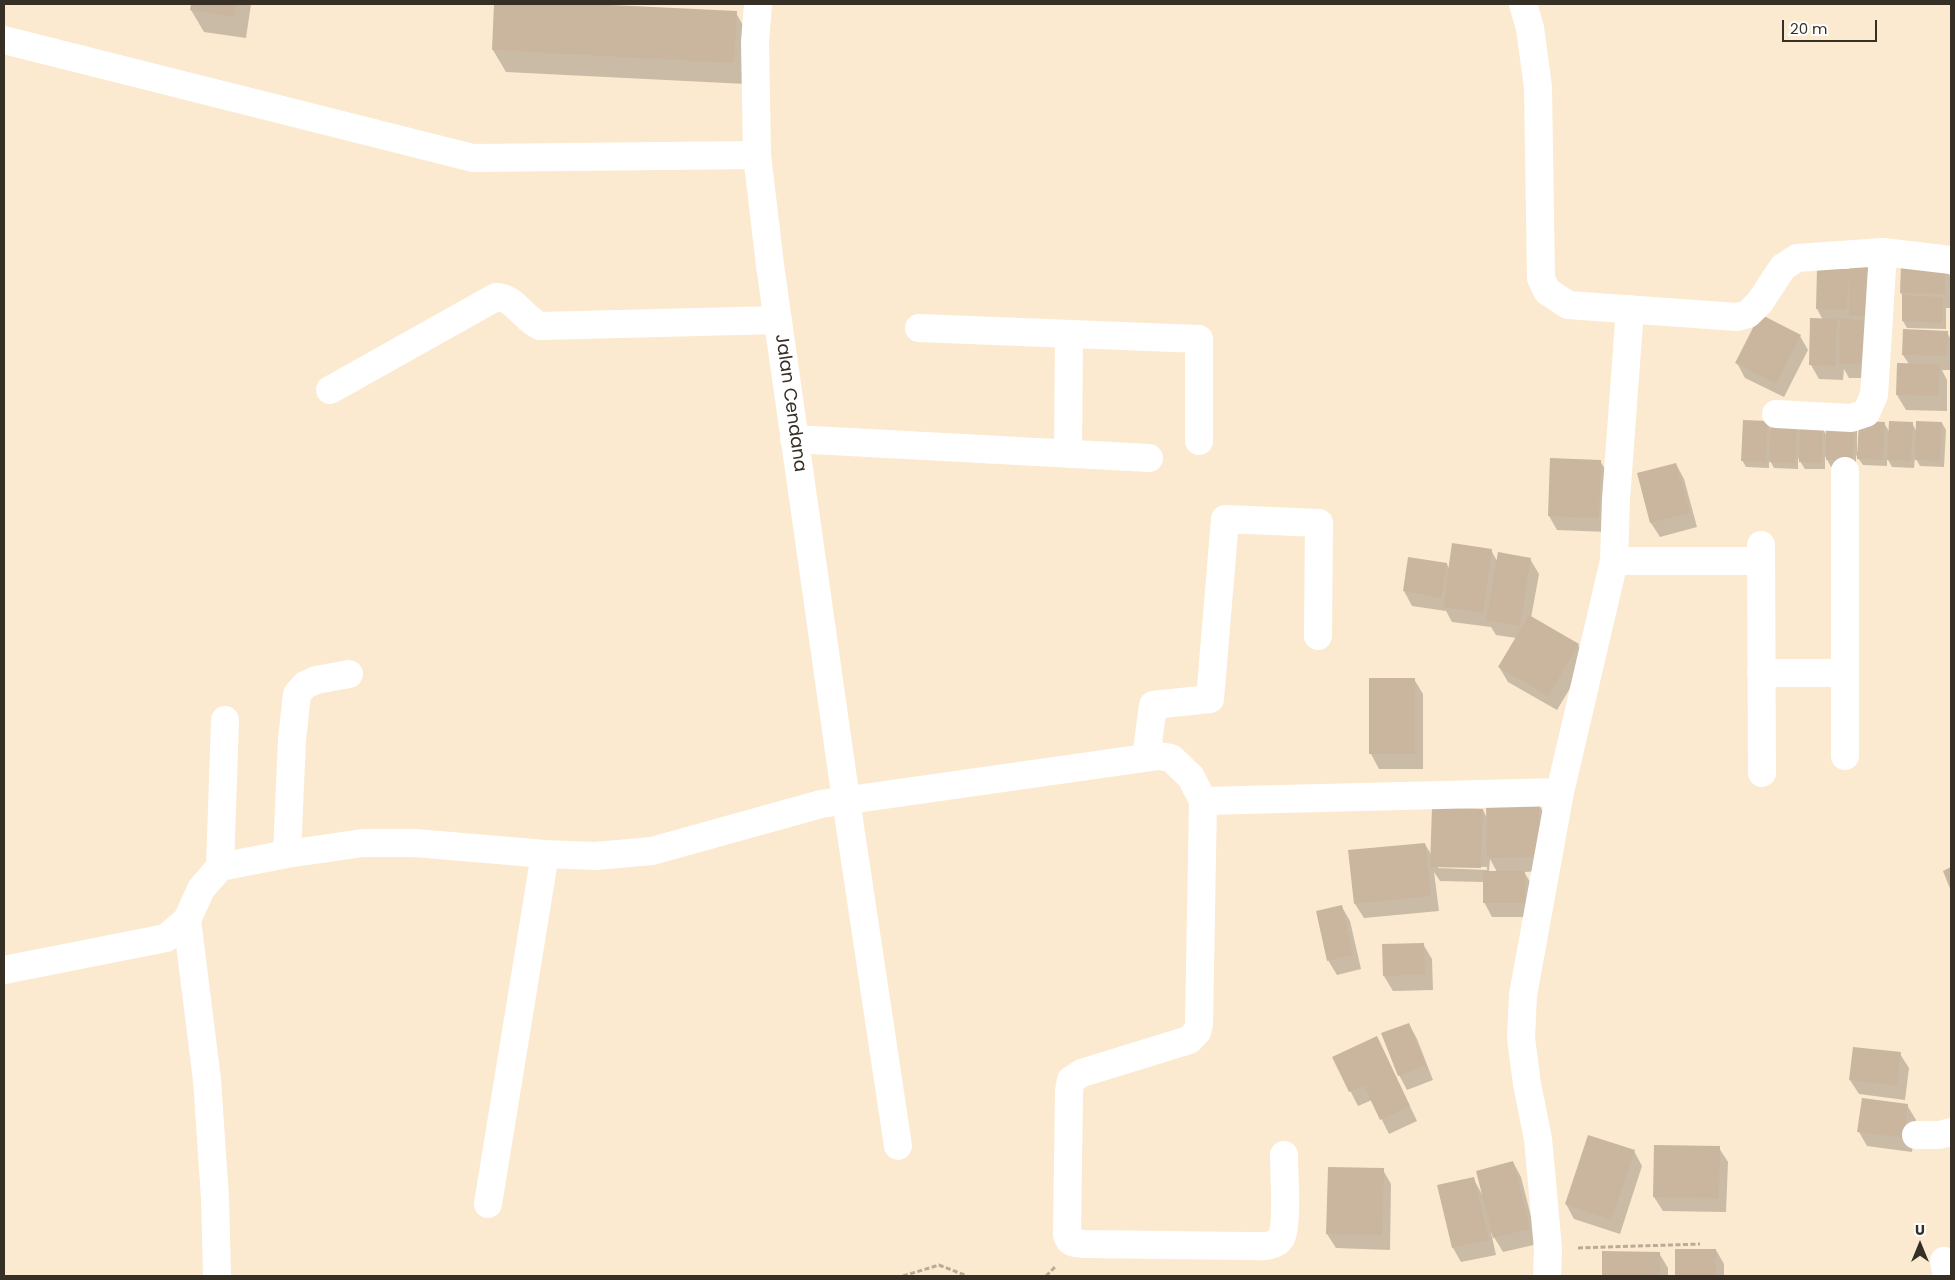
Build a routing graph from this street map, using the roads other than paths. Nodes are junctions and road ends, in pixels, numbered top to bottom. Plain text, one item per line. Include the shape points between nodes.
1 (758, 4) edge
2 (1523, 4) edge
3 (4, 40) edge
4 (757, 155) junction
5 (1883, 252) junction
6 (1951, 260) edge
7 (1630, 309) junction
8 (778, 320) junction
9 (919, 328) dead end
10 (1069, 334) junction
11 (330, 390) dead end
12 (1776, 414) dead end
13 (794, 439) junction
14 (1199, 441) dead end
15 (1068, 454) junction
16 (1149, 458) dead end
17 (1845, 471) dead end
18 (1614, 561) junction
19 (1318, 636) dead end
20 (1761, 673) junction
21 (1845, 673) junction
22 (349, 674) dead end
23 (225, 720) dead end
24 (1845, 756) dead end
25 (1146, 758) junction
26 (1762, 773) dead end
27 (1560, 792) junction
28 (846, 800) junction
29 (1203, 801) junction
30 (287, 854) junction
31 (545, 854) junction
32 (220, 867) junction
33 (188, 920) junction
34 (4, 970) edge
35 (1951, 1132) edge
36 (1916, 1135) dead end
37 (898, 1146) dead end
38 (1284, 1155) dead end
39 (488, 1204) dead end
40 (217, 1276) edge
41 (1547, 1276) edge

1 - 4 street, Jalan Cendana via 755,42
2 - 7 street via 1530,28 1538,87 1541,278 1547,291 1568,305
3 - 4 street via 473,158
4 - 8 street, Jalan Cendana
5 - 6 street
5 - 7 street via 1797,258 1783,267 1748,314 1737,317
5 - 12 street via 1874,395 1866,413 1851,418
7 - 18 street
8 - 11 street via 540,326 508,299 496,297
8 - 13 street, Jalan Cendana
9 - 10 street
10 - 14 street via 1199,339
10 - 15 street
13 - 15 street
13 - 28 street, Jalan Cendana
15 - 16 street
17 - 21 street
18 - 20 street via 1761,553
18 - 27 street
19 - 25 street via 1319,524 1225,519 1210,699 1154,705
20 - 21 street
20 - 26 street
21 - 24 street
22 - 30 street via 316,680 297,694
23 - 32 street
25 - 28 street
25 - 29 street via 1172,758 1191,777
27 - 29 street
27 - 41 street via 1523,996 1521,1038 1538,1139 1548,1249
28 - 31 street via 821,804 652,852 595,856
28 - 37 street, Jalan Cendana
29 - 38 street via 1197,1032 1189,1040 1082,1073 1071,1080 1069,1241 1084,1244 1273,1244 1281,1239 1284,1227
30 - 31 street via 363,843 415,843
30 - 32 street
31 - 39 street
32 - 33 street via 201,889
33 - 34 street via 166,938
33 - 40 street via 208,1080
35 - 36 street

